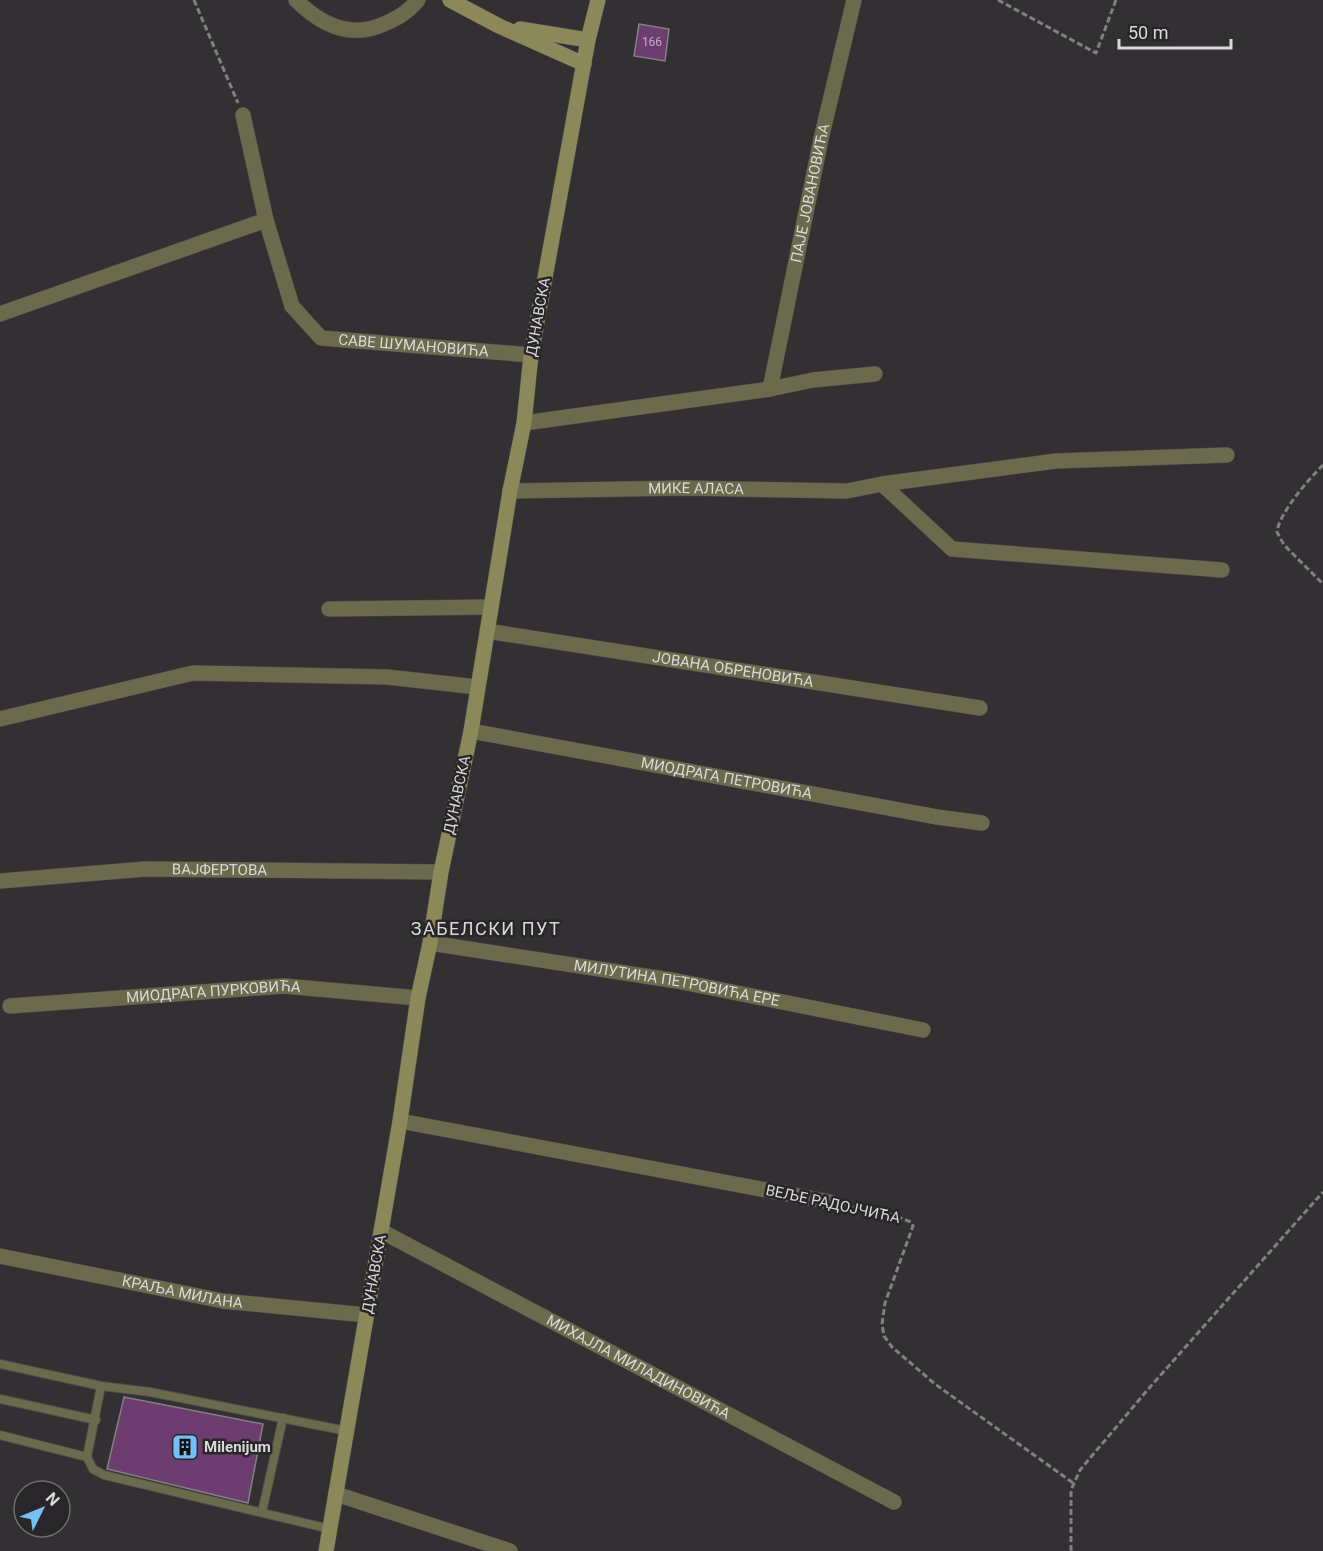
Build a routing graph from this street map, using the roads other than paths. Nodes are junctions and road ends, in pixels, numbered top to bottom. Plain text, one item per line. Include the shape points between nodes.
1 (297, 0) edge
2 (418, 0) edge
3 (450, 0) edge
4 (598, 0) edge
5 (854, 0) edge
6 (499, 26) junction
7 (588, 40) junction
8 (584, 64) junction
9 (243, 115) road end
10 (266, 220) junction
11 (0, 314) edge
12 (531, 355) junction
13 (875, 374) dead end
14 (770, 389) junction
15 (524, 423) junction
16 (1227, 455) dead end
17 (882, 484) junction
18 (510, 491) junction
19 (1222, 570) dead end
20 (491, 607) junction
21 (329, 609) dead end
22 (487, 631) junction
23 (477, 687) junction
24 (980, 708) dead end
25 (0, 718) edge
26 (471, 731) junction
27 (982, 823) dead end
28 (441, 872) junction
29 (0, 881) edge
30 (430, 943) junction
31 (418, 998) junction
32 (10, 1006) dead end
33 (923, 1029) dead end
34 (400, 1121) junction
35 (830, 1202) road end
36 (381, 1231) junction
37 (0, 1256) edge
38 (366, 1316) junction
39 (0, 1364) edge
40 (101, 1386) junction
41 (0, 1398) edge
42 (283, 1418) junction
43 (96, 1420) junction
44 (347, 1431) junction
45 (0, 1435) edge
46 (87, 1456) junction
47 (336, 1494) junction
48 (894, 1503) dead end
49 (262, 1512) junction
50 (330, 1529) junction
51 (326, 1551) edge
52 (510, 1551) edge

1 - 2 street via 326,23 356,32 392,21
3 - 6 street
4 - 7 street, ДУНАВСКА
5 - 14 street, ПАЈЕ ЈОВАНОВИЋА
6 - 7 street
6 - 8 street
7 - 8 street, ДУНАВСКА
8 - 12 street, ДУНАВСКА
9 - 10 street, САВЕ ШУМАНОВИЋА
10 - 11 street
10 - 12 street, САВЕ ШУМАНОВИЋА via 292,306 321,338
12 - 15 street, ДУНАВСКА
13 - 14 street
14 - 15 street
15 - 18 street, ДУНАВСКА
16 - 17 street, МИКЕ АЛАСА via 1056,461
17 - 18 street, МИКЕ АЛАСА via 847,491
17 - 19 street via 952,549
18 - 20 street, ДУНАВСКА
20 - 21 street
20 - 22 street, ДУНАВСКА
22 - 23 street, ДУНАВСКА
22 - 24 street, ЈОВАНА ОБРЕНОВИЋА
23 - 25 street via 387,677 193,673
23 - 26 street, ДУНАВСКА
26 - 27 street, МИОДРАГА ПЕТРОВИЋА
26 - 28 street, ДУНАВСКА
28 - 29 street, ВАЈФЕРТОВА via 145,869
28 - 30 street, ДУНАВСКА
30 - 31 street, ДУНАВСКА
30 - 33 street, МИЛУТИНА ПЕТРОВИЋА ЕРЕ via 676,981
31 - 32 street, МИОДРАГА ПУРКОВИЋА via 284,986
31 - 34 street, ДУНАВСКА
34 - 35 street, ВЕЉЕ РАДОЈЧИЋА
34 - 36 street, ДУНАВСКА
36 - 38 street, ДУНАВСКА
36 - 48 street, МИХАЈЛА МИЛАДИНОВИЋА
37 - 38 street, КРАЉА МИЛАНА via 223,1301
38 - 44 street, ДУНАВСКА
39 - 40 lane
40 - 42 lane
40 - 43 lane
41 - 43 lane
42 - 44 lane
42 - 49 lane
43 - 46 lane
44 - 47 street, ДУНАВСКА
45 - 46 lane
46 - 49 lane via 93,1468 104,1475
47 - 50 street, ДУНАВСКА
47 - 52 street
49 - 50 lane
50 - 51 street, ДУНАВСКА

